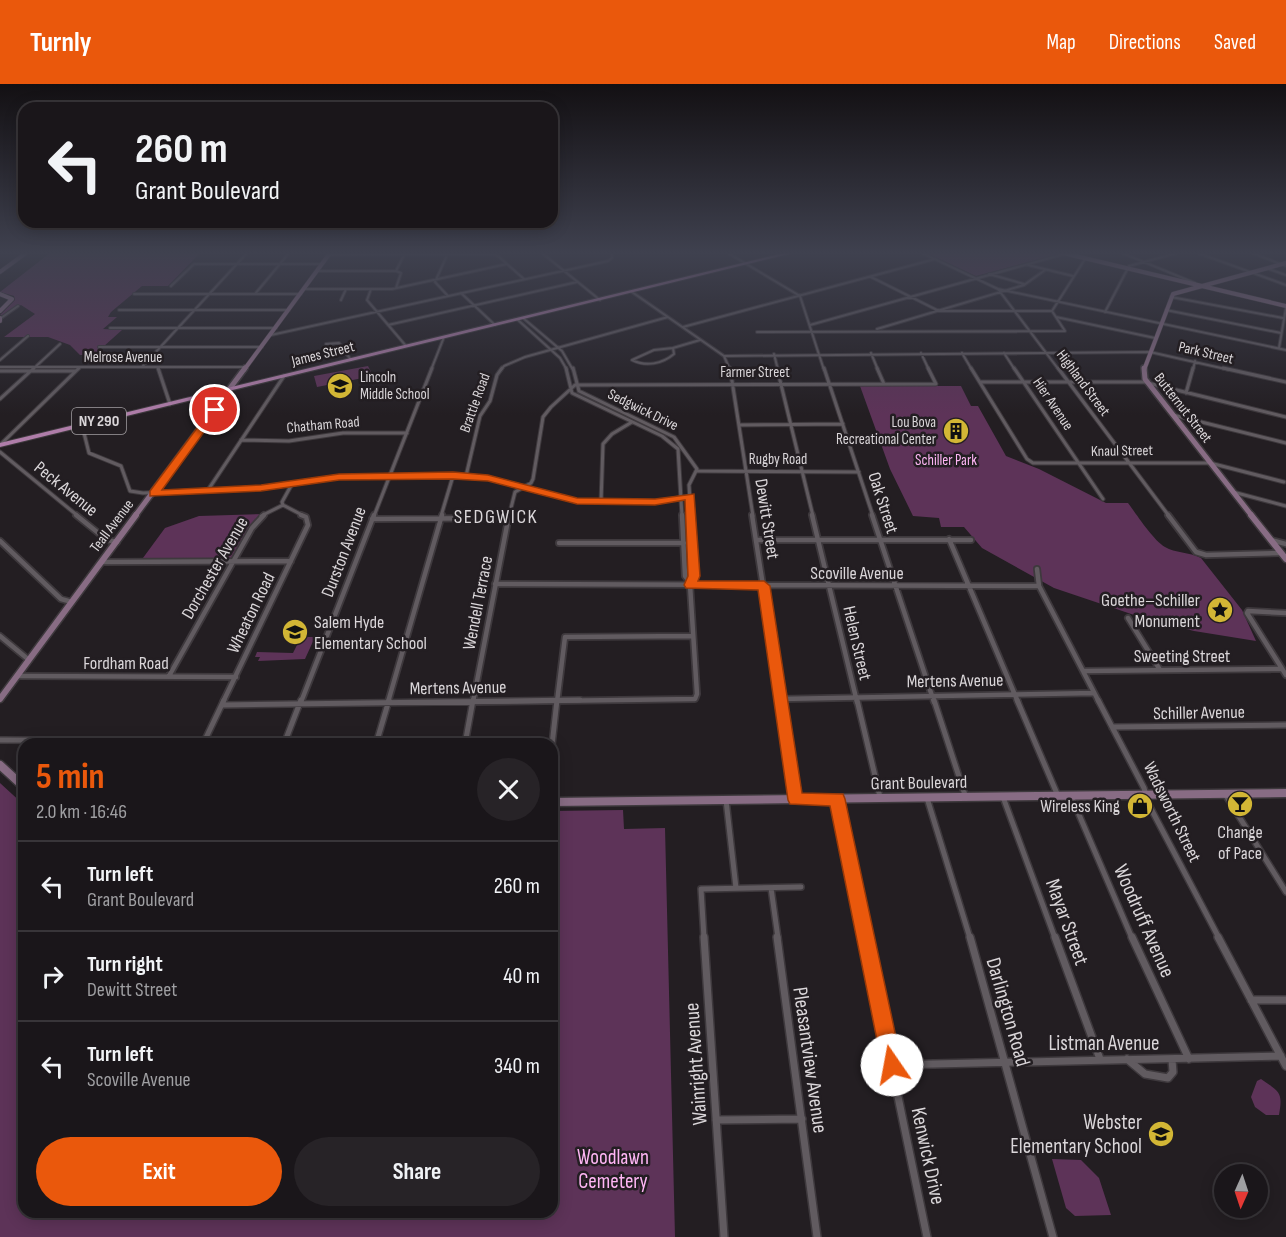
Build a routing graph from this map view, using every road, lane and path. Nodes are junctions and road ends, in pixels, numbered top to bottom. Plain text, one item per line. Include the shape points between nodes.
1 (17, 307) edge
2 (199, 307) edge
3 (291, 307) edge
4 (373, 307) edge
5 (400, 307) edge
6 (465, 307) edge
7 (475, 307) edge
8 (571, 307) edge
9 (654, 307) edge
10 (759, 307) edge
11 (804, 307) edge
12 (875, 307) edge
13 (930, 307) edge
14 (952, 307) edge
15 (1010, 307) edge
16 (1055, 307) edge
17 (1081, 307) edge
18 (1108, 307) edge
19 (1167, 307) edge
20 (1223, 307) edge
21 (1286, 307) edge
22 (119, 310) dead end
23 (196, 310) junction
24 (289, 310) junction
25 (1166, 310) junction
26 (939, 311) junction
27 (1013, 311) junction
28 (1052, 311) junction
29 (377, 312) junction
30 (1105, 312) junction
31 (668, 316) junction
32 (1056, 317) junction
33 (1283, 318) junction
34 (0, 319) edge
35 (520, 319) junction
36 (1161, 323) junction
37 (388, 325) junction
38 (495, 325) junction
39 (810, 325) junction
40 (683, 327) junction
41 (110, 328) dead end
42 (179, 328) junction
43 (276, 328) junction
44 (536, 329) junction
45 (1028, 330) junction
46 (530, 331) junction
47 (872, 331) junction
48 (757, 332) dead end
49 (813, 332) junction
50 (1281, 333) junction
51 (271, 335) junction
52 (28, 336) dead end
53 (444, 337) junction
54 (547, 339) junction
55 (1155, 339) junction
56 (541, 340) junction
57 (700, 340) junction
58 (60, 344) dead end
59 (326, 344) dead end
60 (406, 346) junction
61 (99, 347) dead end
62 (161, 347) junction
63 (262, 347) junction
64 (673, 348) junction
65 (1279, 348) junction
66 (558, 349) junction
67 (553, 350) junction
68 (1286, 350) edge
69 (1045, 352) junction
70 (1150, 352) junction
71 (871, 353) junction
72 (921, 353) junction
73 (962, 353) junction
74 (1004, 353) junction
75 (774, 354) junction
76 (820, 354) junction
77 (724, 356) junction
78 (0, 360) edge
79 (351, 360) junction
80 (1195, 361) junction
81 (572, 365) junction
82 (566, 366) junction
83 (35, 367) junction
84 (80, 367) junction
85 (142, 367) junction
86 (158, 367) junction
87 (247, 367) junction
88 (0, 369) edge
89 (30, 371) junction
90 (76, 371) junction
91 (284, 376) junction
92 (981, 382) junction
93 (1024, 382) junction
94 (1067, 382) junction
95 (1286, 382) edge
96 (1147, 383) junction
97 (732, 384) junction
98 (781, 384) junction
99 (830, 384) junction
100 (884, 384) junction
101 (575, 385) junction
102 (231, 389) junction
103 (570, 392) junction
104 (1186, 393) junction
105 (0, 399) edge
106 (170, 404) junction
107 (1173, 415) junction
108 (1286, 417) edge
109 (637, 419) junction
110 (633, 422) junction
111 (739, 424) junction
112 (791, 424) junction
113 (843, 424) junction
114 (82, 425) junction
115 (407, 433) junction
116 (241, 440) junction
117 (1286, 442) edge
118 (0, 445) edge
119 (0, 452) edge
120 (1129, 463) junction
121 (1210, 463) junction
122 (1079, 464) junction
123 (698, 471) junction
124 (746, 471) junction
125 (802, 471) junction
126 (859, 472) junction
127 (389, 476) junction
128 (453, 476) junction
129 (466, 476) junction
130 (680, 476) junction
131 (692, 477) junction
132 (1284, 482) dead end
133 (292, 484) junction
134 (524, 487) junction
135 (208, 490) junction
136 (1233, 492) junction
137 (153, 493) junction
138 (690, 496) junction
139 (682, 498) junction
140 (1103, 499) dead end
141 (601, 502) junction
142 (283, 505) junction
143 (1286, 506) edge
144 (508, 518) junction
145 (372, 519) junction
146 (441, 519) junction
147 (819, 539) junction
148 (881, 539) junction
149 (949, 539) junction
150 (756, 540) junction
151 (971, 540) dead end
152 (1271, 540) junction
153 (0, 541) edge
154 (117, 542) junction
155 (559, 543) dead end
156 (684, 543) junction
157 (693, 543) junction
158 (1286, 544) edge
159 (1281, 553) junction
160 (1286, 559) edge
161 (234, 561) junction
162 (291, 561) junction
163 (102, 562) junction
164 (1037, 569) dead end
165 (690, 583) junction
166 (495, 584) junction
167 (764, 586) junction
168 (830, 586) junction
169 (896, 586) junction
170 (969, 586) junction
171 (1039, 586) junction
172 (72, 602) junction
173 (1286, 613) edge
174 (1128, 618) dead end
175 (0, 636) edge
176 (693, 636) junction
177 (29, 660) junction
178 (1282, 669) junction
179 (1160, 670) junction
180 (1083, 671) junction
181 (1286, 675) edge
182 (17, 676) junction
183 (169, 676) junction
184 (236, 677) junction
185 (1094, 693) junction
186 (1015, 694) junction
187 (933, 695) junction
188 (856, 696) junction
189 (0, 699) edge
190 (695, 699) joint
191 (780, 699) junction
192 (556, 700) junction
193 (473, 701) junction
194 (387, 703) junction
195 (300, 704) junction
196 (222, 705) junction
197 (1286, 725) edge
198 (1112, 727) junction
199 (206, 738) edge
200 (286, 738) edge
201 (378, 738) edge
202 (466, 738) edge
203 (553, 738) edge
204 (0, 740) edge
205 (18, 740) edge
206 (0, 765) edge
207 (18, 782) edge
208 (1286, 793) edge
209 (1225, 794) junction
210 (1145, 795) junction
211 (1058, 796) junction
212 (1071, 796) junction
213 (1003, 797) junction
214 (880, 798) junction
215 (927, 798) junction
216 (966, 798) junction
217 (837, 799) junction
218 (726, 800) junction
219 (796, 800) junction
220 (558, 802) edge
221 (801, 887) dead end
222 (736, 888) junction
223 (771, 888) junction
224 (1286, 892) edge
225 (1251, 1000) junction
226 (1286, 1000) edge
227 (1281, 1056) junction
228 (1101, 1059) junction
229 (1127, 1059) junction
230 (1189, 1059) junction
231 (1172, 1060) junction
232 (1005, 1061) junction
233 (892, 1065) junction
234 (1286, 1066) edge
235 (802, 1119) junction
236 (716, 1120) junction
237 (724, 1237) edge
238 (817, 1237) edge
239 (927, 1237) edge
240 (1053, 1237) edge

1 - 34 street
2 - 23 street
3 - 24 street, Teall Avenue
4 - 29 street
5 - 29 street
6 - 37 street
7 - 38 street
8 - 35 main road, James Street / NY 290
9 - 31 street
10 - 40 street
11 - 39 street, Oak Street
12 - 39 street
13 - 26 street
14 - 26 street
15 - 27 street, Highland Street
16 - 28 street
17 - 30 street
18 - 30 street
19 - 25 street, Butternut Street
20 - 33 street
21 - 33 street
22 - 23 street
23 - 24 street
23 - 42 street
24 - 43 street, Teall Avenue
25 - 36 street, Butternut Street
25 - 50 street
26 - 27 street
26 - 47 street
27 - 28 street
27 - 45 street, Highland Street
28 - 32 street
29 - 37 street
29 - 51 street
30 - 36 street
31 - 40 street
31 - 66 street, Brattle Road
32 - 45 street via 1065,331
32 - 55 street
33 - 50 street
35 - 38 main road, James Street / NY 290
35 - 44 street
35 - 46 street
36 - 55 street, Butternut Street
36 - 65 street
37 - 60 street
38 - 53 main road, James Street / NY 290
39 - 49 street, Oak Street
40 - 57 street
41 - 42 street
42 - 43 street
42 - 62 street
43 - 51 street, Teall Avenue
44 - 46 street
44 - 54 street
45 - 47 street
45 - 69 street, Highland Street
46 - 56 street
47 - 49 street
48 - 49 street
49 - 76 street, Oak Street
50 - 65 street
51 - 63 street, Teall Avenue
52 - 78 street
53 - 60 main road, James Street / NY 290
53 - 115 street, Durston Avenue
54 - 56 street
54 - 66 street
55 - 70 street, Butternut Street
56 - 67 street
57 - 64 street
57 - 77 street
58 - 83 street
59 - 79 street via 339,343
60 - 79 main road, James Street / NY 290
61 - 62 street
62 - 63 street
62 - 85 street
63 - 87 street, Teall Avenue
64 - 64 street via 654,350 632,360 646,364 667,360 674,354
65 - 68 street
66 - 67 street, Brattle Road
66 - 81 street
67 - 82 street
67 - 129 street, Brattle Road via 515,360 500,369 490,401 480,416
69 - 70 street, Park Street
69 - 74 street, Park Street
69 - 94 street, Highland Street
70 - 80 street, Park Street
70 - 96 street, Butternut Street via 1143,371
71 - 72 street, Park Street
71 - 76 street, Park Street
71 - 100 street
72 - 73 street, Park Street
72 - 100 street, Farmer Street via 935,384
73 - 74 street, Park Street
73 - 92 street
74 - 93 street, Hier Avenue
75 - 76 street, Park Street
75 - 77 street, Park Street
75 - 98 street, Helen Street
76 - 99 street, Oak Street
77 - 97 street, Dewitt Street
79 - 91 main road, James Street / NY 290
80 - 95 street, Park Street
80 - 104 street
81 - 82 street
81 - 101 street
82 - 103 street
83 - 84 street, Melrose Avenue
83 - 88 street, Melrose Avenue
83 - 89 street
84 - 85 street, Melrose Avenue
84 - 90 street
85 - 86 street, Melrose Avenue
86 - 87 street, Melrose Avenue
86 - 106 street
87 - 102 street, Teall Avenue
88 - 89 street, Melrose Avenue
89 - 90 street, Melrose Avenue
89 - 105 street
90 - 118 street
91 - 102 main road, James Street / NY 290
91 - 116 street
92 - 93 street
92 - 122 street, Knaul Street via 1027,459 1033,463
93 - 94 street
93 - 122 street, Hier Avenue
94 - 96 street
94 - 120 street, Highland Street
96 - 104 street
96 - 107 street, Butternut Street
97 - 98 street, Farmer Street
97 - 101 street, Farmer Street
97 - 111 street, Dewitt Street
98 - 99 street, Farmer Street
98 - 112 street, Helen Street
99 - 100 street, Farmer Street
99 - 113 street, Oak Street
101 - 103 street, Wendell Terrace
101 - 109 street, Sedgwick Drive via 579,391
102 - 106 main road, James Street / NY 290
102 - 137 street, Teall Avenue
103 - 110 street, Sedgwick Drive
103 - 134 street, Wendell Terrace via 542,415 533,479
104 - 108 street
106 - 114 main road, James Street / NY 290
107 - 117 street
107 - 121 street, Butternut Street
109 - 110 street
109 - 123 street, Sedgwick Drive via 680,442 688,461
110 - 130 street, Sedgwick Drive via 673,443 679,454
110 - 141 street via 603,444
111 - 112 street
111 - 124 street, Dewitt Street
112 - 113 street
112 - 125 street, Helen Street
113 - 126 street, Oak Street
114 - 118 main road, James Street / NY 290
114 - 137 street via 88,453 121,466 132,492
115 - 116 street, Chatham Road via 343,433 289,441
115 - 127 street, Durston Avenue
116 - 135 street
119 - 154 street, Peck Avenue via 107,540
120 - 121 street, Knaul Street
120 - 122 street, Knaul Street
120 - 159 street, Highland Street via 1194,550 1202,555
121 - 132 street, Knaul Street
121 - 136 street, Butternut Street
122 - 140 street, Hier Avenue
123 - 124 street, Rugby Road
123 - 131 street
124 - 125 street, Rugby Road
124 - 150 street, Dewitt Street
125 - 126 street, Rugby Road
125 - 147 street, Helen Street
126 - 148 street, Oak Street
127 - 128 street
127 - 133 street via 339,477
127 - 145 street, Durston Avenue
128 - 129 street
128 - 146 street
129 - 134 street
130 - 131 street
130 - 139 street, Sedgwick Drive
131 - 138 street, Sedgwick Drive
133 - 135 street
133 - 142 street
134 - 141 street via 564,499
134 - 144 street, Wendell Terrace via 515,492
135 - 137 street
136 - 143 street
136 - 152 street, Butternut Street
137 - 154 street, Teall Avenue
138 - 139 street
138 - 157 street, Sedgwick Drive
139 - 141 street
139 - 156 street, Sedgwick Drive
142 - 161 street, Dorchester Avenue via 260,518
142 - 162 street, Wheaton Road via 309,522
144 - 146 street
144 - 166 street, Wendell Terrace
145 - 146 street
145 - 195 street, Durston Avenue
146 - 194 street
147 - 148 street
147 - 150 street
147 - 168 street, Helen Street
148 - 149 street
148 - 169 street, Oak Street
149 - 151 street
149 - 170 street
150 - 167 street, Dewitt Street
152 - 158 street
152 - 159 street, Butternut Street
153 - 172 street via 61,599
154 - 163 street, Teall Avenue
155 - 156 street
156 - 157 street
156 - 165 street, Sedgwick Drive via 685,576
157 - 165 street, Sedgwick Drive via 694,576
159 - 160 street, Butternut Street
161 - 162 street
161 - 163 street
161 - 183 street, Dorchester Avenue
162 - 184 street, Wheaton Road
163 - 172 street, Teall Avenue
164 - 171 street, Wadsworth Street
165 - 166 street, Scoville Avenue
165 - 167 street, Scoville Avenue
165 - 176 street, Sedgwick Drive
166 - 193 street, Wendell Terrace
167 - 168 street, Scoville Avenue
167 - 191 street, Dewitt Street
168 - 169 street, Scoville Avenue
168 - 188 street, Helen Street
169 - 170 street, Scoville Avenue
169 - 187 street, Oak Street
170 - 171 street, Scoville Avenue
170 - 186 street
171 - 180 street, Wadsworth Street
172 - 177 street, Teall Avenue
173 - 178 street via 1248,611
174 - 179 street
175 - 177 street
176 - 190 street, Sedgwick Drive
176 - 192 street via 563,639
177 - 182 street, Teall Avenue
178 - 179 street, Sweeting Street
178 - 181 street
179 - 180 street, Sweeting Street
180 - 185 street, Wadsworth Street
182 - 183 street, Fordham Road
182 - 189 street, Teall Avenue
183 - 184 street, Fordham Road
184 - 196 street, Wheaton Road
185 - 186 street, Mertens Avenue
185 - 198 street, Wadsworth Street
186 - 187 street, Mertens Avenue
186 - 211 street
187 - 188 street, Mertens Avenue
187 - 216 street, Oak Street
188 - 191 street, Mertens Avenue
188 - 214 street, Helen Street
190 - 192 street, Mertens Avenue
191 - 219 street, Dewitt Street
192 - 193 street, Mertens Avenue
192 - 203 street
193 - 194 street, Mertens Avenue
193 - 202 street, Wendell Terrace
194 - 195 street, Mertens Avenue
194 - 201 street
195 - 196 street, Mertens Avenue
195 - 200 street, Durston Avenue
196 - 199 street, Wheaton Road
197 - 198 street, Schiller Avenue
198 - 210 street, Wadsworth Street
204 - 205 street
206 - 207 street
208 - 209 street, Grant Boulevard
209 - 210 street, Grant Boulevard
209 - 224 street
210 - 212 street, Grant Boulevard
210 - 225 street, Wadsworth Street
211 - 212 street, Grant Boulevard
211 - 213 street, Grant Boulevard
212 - 230 street, Woodruff Avenue
213 - 216 street, Grant Boulevard
213 - 228 street, Mayar Street
214 - 215 street, Grant Boulevard
214 - 217 street, Grant Boulevard
215 - 216 street, Grant Boulevard
215 - 232 street, Darlington Road
217 - 219 street, Grant Boulevard
217 - 233 street, Kenwick Drive
218 - 219 street, Grant Boulevard
218 - 220 street, Grant Boulevard
218 - 222 street
221 - 223 street
222 - 223 street
222 - 236 street, Wainright Avenue via 701,889
223 - 235 street, Pleasantview Avenue
225 - 226 street
225 - 227 street, Wadsworth Street
227 - 230 street, Listman Avenue
227 - 234 street, Wadsworth Street
228 - 229 street, Listman Avenue
228 - 232 street, Listman Avenue
229 - 231 street, Listman Avenue
229 - 231 street via 1148,1077 1168,1078 1173,1072
230 - 231 street, Listman Avenue
232 - 233 street, Listman Avenue
232 - 240 street, Darlington Road
233 - 239 street, Kenwick Drive
235 - 236 street
235 - 238 street, Pleasantview Avenue
236 - 237 street, Wainright Avenue

